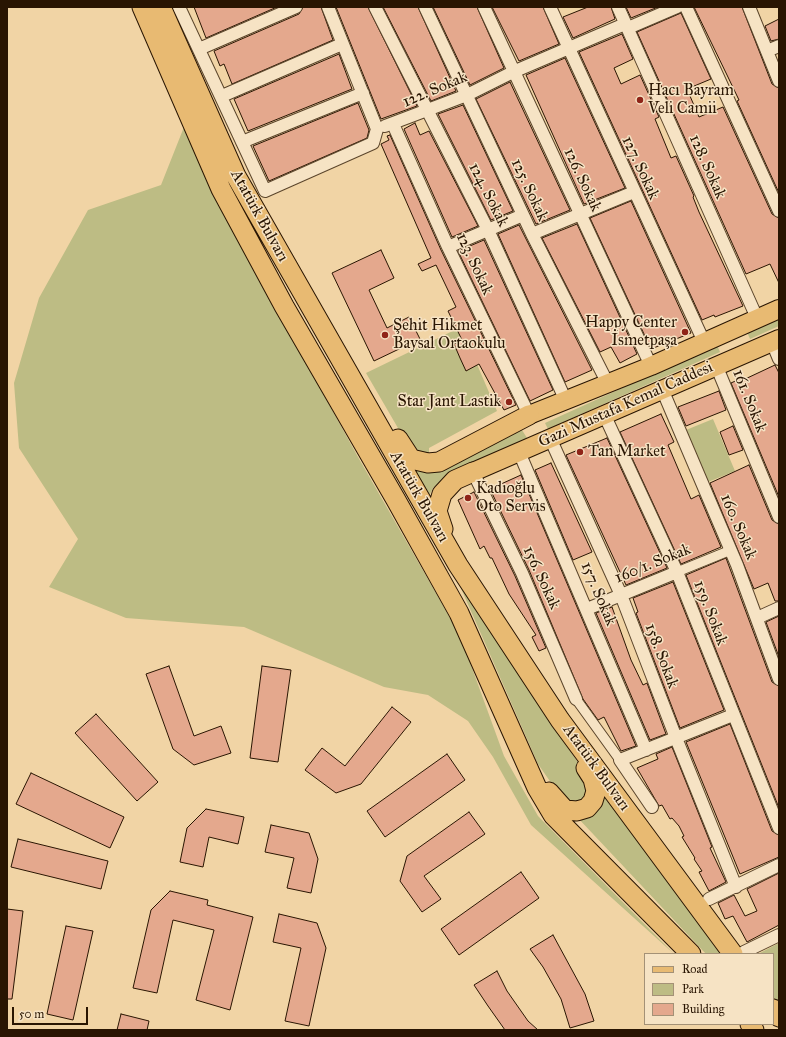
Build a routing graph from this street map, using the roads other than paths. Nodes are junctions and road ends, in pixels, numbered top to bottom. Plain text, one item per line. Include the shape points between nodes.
1 (142, 7) edge
2 (161, 7) edge
3 (179, 7) edge
4 (296, 7) edge
5 (328, 7) edge
6 (375, 7) edge
7 (425, 7) edge
8 (484, 7) edge
9 (550, 7) edge
10 (618, 7) edge
11 (677, 7) edge
12 (686, 7) edge
13 (749, 7) edge
14 (627, 26) junction
15 (342, 44) junction
16 (779, 46) edge
17 (199, 49) junction
18 (568, 49) junction
19 (767, 51) junction
20 (513, 72) junction
21 (779, 81) edge
22 (363, 93) junction
23 (467, 95) junction
24 (222, 96) junction
25 (427, 111) junction
26 (393, 124) junction
27 (377, 129) junction
28 (242, 142) junction
29 (634, 192) junction
30 (779, 211) edge
31 (580, 213) junction
32 (523, 215) junction
33 (488, 230) junction
34 (532, 234) junction
35 (448, 247) junction
36 (284, 260) junction
37 (779, 309) edge
38 (757, 318) junction
39 (775, 340) edge
40 (704, 342) junction
41 (779, 359) edge
42 (716, 365) junction
43 (651, 366) junction
44 (608, 384) junction
45 (662, 389) junction
46 (566, 400) junction
47 (604, 414) junction
48 (529, 415) junction
49 (550, 438) junction
50 (518, 452) junction
51 (472, 472) junction
52 (779, 517) edge
53 (731, 550) junction
54 (458, 565) junction
55 (677, 572) junction
56 (621, 595) junction
57 (779, 608) edge
58 (587, 609) junction
59 (757, 618) junction
60 (779, 679) edge
61 (576, 699) joint
62 (733, 715) junction
63 (560, 720) junction
64 (514, 738) junction
65 (676, 738) junction
66 (646, 750) junction
67 (620, 760) junction
68 (652, 807) dead end
69 (779, 828) edge
70 (779, 865) edge
71 (736, 887) junction
72 (709, 899) dead end
73 (779, 935) edge
74 (690, 953) edge
75 (738, 953) edge

1 - 64 highway, Atatürk Bulvarı via 221,189 284,306 459,613
2 - 36 highway, Atatürk Bulvarı via 236,176
3 - 17 street
4 - 17 street
5 - 15 street
6 - 25 street, 124. Sokak
7 - 23 street, 125. Sokak
8 - 20 street, 126. Sokak
9 - 18 street, 127. Sokak
10 - 14 street, 128. Sokak
11 - 14 street, 122. Sokak
12 - 30 street
13 - 19 street
14 - 18 street, 122. Sokak
14 - 38 street, 128. Sokak
15 - 22 street
15 - 24 street
16 - 19 street
17 - 24 street
18 - 20 street, 122. Sokak
18 - 29 street, 127. Sokak
19 - 21 street
20 - 23 street, 122. Sokak
20 - 31 street, 126. Sokak
22 - 27 street
22 - 28 street
23 - 25 street, 122. Sokak
23 - 32 street, 125. Sokak
24 - 28 street
25 - 26 street, 122. Sokak
25 - 33 street, 124. Sokak
26 - 27 street, 122. Sokak
26 - 35 street, 123. Sokak
27 - 28 street via 373,142 265,191
29 - 31 street
29 - 40 street, 127. Sokak
31 - 34 street
31 - 43 street, 126. Sokak
32 - 33 street
32 - 34 street, 125. Sokak
33 - 35 street
33 - 46 street, 124. Sokak
34 - 44 street, 125. Sokak
35 - 48 street, 123. Sokak
36 - 48 highway via 304,279 411,459 423,463 439,462
36 - 54 highway, Atatürk Bulvarı
37 - 38 main road, Gazi Mustafa Kemal Caddesi
38 - 40 main road, Gazi Mustafa Kemal Caddesi
39 - 41 street
39 - 42 main road, Gazi Mustafa Kemal Caddesi
40 - 43 main road, Gazi Mustafa Kemal Caddesi
42 - 45 main road, Gazi Mustafa Kemal Caddesi
42 - 52 street, 161. Sokak
43 - 44 main road, Gazi Mustafa Kemal Caddesi
44 - 46 main road, Gazi Mustafa Kemal Caddesi
45 - 47 main road, Gazi Mustafa Kemal Caddesi
45 - 53 street, 160. Sokak
46 - 48 main road, Gazi Mustafa Kemal Caddesi
46 - 49 main road via 556,411 538,423 539,434
47 - 49 main road, Gazi Mustafa Kemal Caddesi
47 - 55 street, 159. Sokak
49 - 50 main road, Gazi Mustafa Kemal Caddesi
49 - 56 street, 158. Sokak
50 - 51 main road, Gazi Mustafa Kemal Caddesi
50 - 58 street, 157. Sokak
51 - 54 highway via 449,484 438,501 437,511
51 - 61 street, 156. Sokak via 522,573
53 - 55 street, 160/1. Sokak
53 - 59 street, 160. Sokak
54 - 63 highway, Atatürk Bulvarı
55 - 56 street, 160/1. Sokak
55 - 62 street, 159. Sokak
56 - 58 street, 160/1. Sokak
56 - 65 street, 158. Sokak
57 - 59 street
58 - 66 street, 157. Sokak
59 - 60 street, 160. Sokak
61 - 67 street
62 - 65 street
62 - 69 street, 159. Sokak
63 - 64 highway via 568,744 593,779 596,791 593,801 587,808 577,811 565,810 553,799 531,757
63 - 75 highway, Atatürk Bulvarı
64 - 74 highway, Atatürk Bulvarı via 537,788 553,815
65 - 66 street
65 - 71 street, 158. Sokak
66 - 67 street
67 - 68 street
70 - 71 street
71 - 72 street
73 - 75 street

